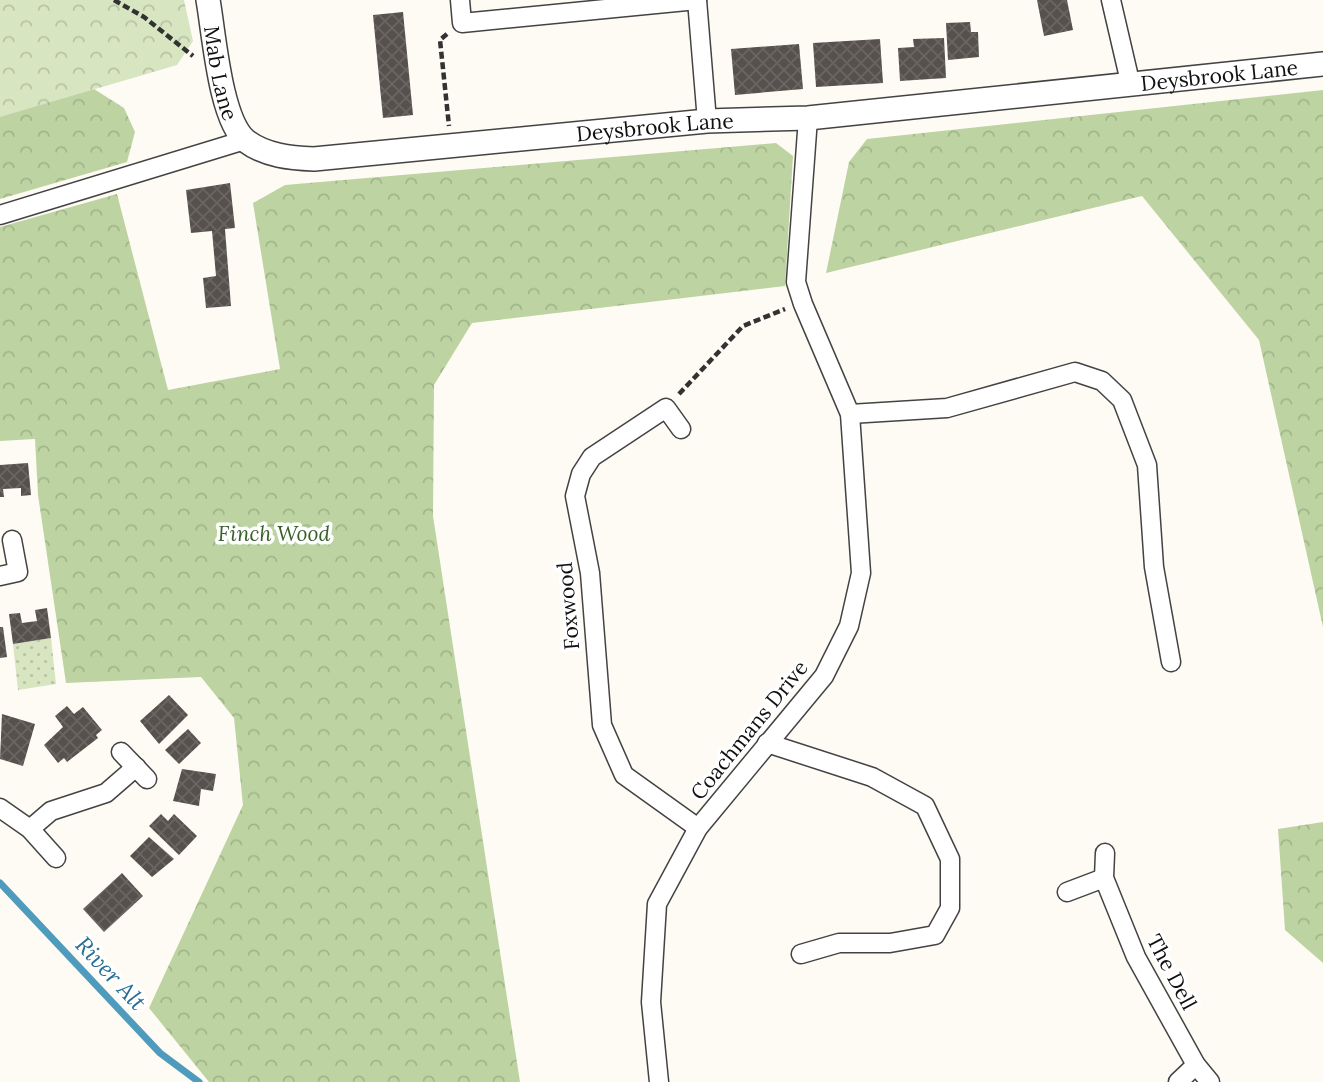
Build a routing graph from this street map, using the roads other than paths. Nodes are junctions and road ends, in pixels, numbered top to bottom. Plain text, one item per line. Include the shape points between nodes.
1 (208, 0) edge
2 (460, 0) edge
3 (697, 0) edge
4 (1111, 0) edge
5 (1323, 64) edge
6 (1131, 86) junction
7 (808, 118) junction
8 (707, 121) junction
9 (245, 140) junction
10 (0, 215) edge
11 (850, 414) junction
12 (681, 429) dead end
13 (12, 540) dead end
14 (0, 576) edge
15 (1171, 662) dead end
16 (766, 743) junction
17 (121, 752) dead end
18 (0, 807) edge
19 (698, 828) junction
20 (30, 829) junction
21 (1105, 853) dead end
22 (56, 858) dead end
23 (1104, 878) junction
24 (1067, 892) dead end
25 (801, 954) dead end
26 (1196, 1065) junction
27 (659, 1082) edge
28 (1178, 1082) edge
29 (1210, 1082) edge

1 - 9 street, Mab Lane via 221,74 233,119
2 - 3 street via 462,23
3 - 8 street
4 - 6 street
5 - 6 street, Deysbrook Lane
6 - 7 street, Deysbrook Lane
7 - 8 street, Deysbrook Lane
7 - 11 street, Coachmans Drive via 796,282
8 - 9 street, Deysbrook Lane via 314,159 280,156
9 - 10 street
11 - 15 street via 947,408 1075,372 1102,381 1122,400 1147,465 1154,567
11 - 16 street, Coachmans Drive via 861,573 849,626 824,676
12 - 19 street, Foxwood via 666,408 592,457 575,496 590,573 602,725 624,775
13 - 14 street via 18,572
16 - 19 street, Coachmans Drive
16 - 25 street via 872,777 925,806 950,859 950,908 935,935 890,943 839,943
17 - 20 street via 142,773 106,793 51,811
18 - 20 street
19 - 27 street, Coachmans Drive via 657,904 651,1002
20 - 22 street
21 - 23 street, The Dell
23 - 24 street
23 - 26 street, The Dell via 1136,957
26 - 28 street
26 - 29 street, The Dell

